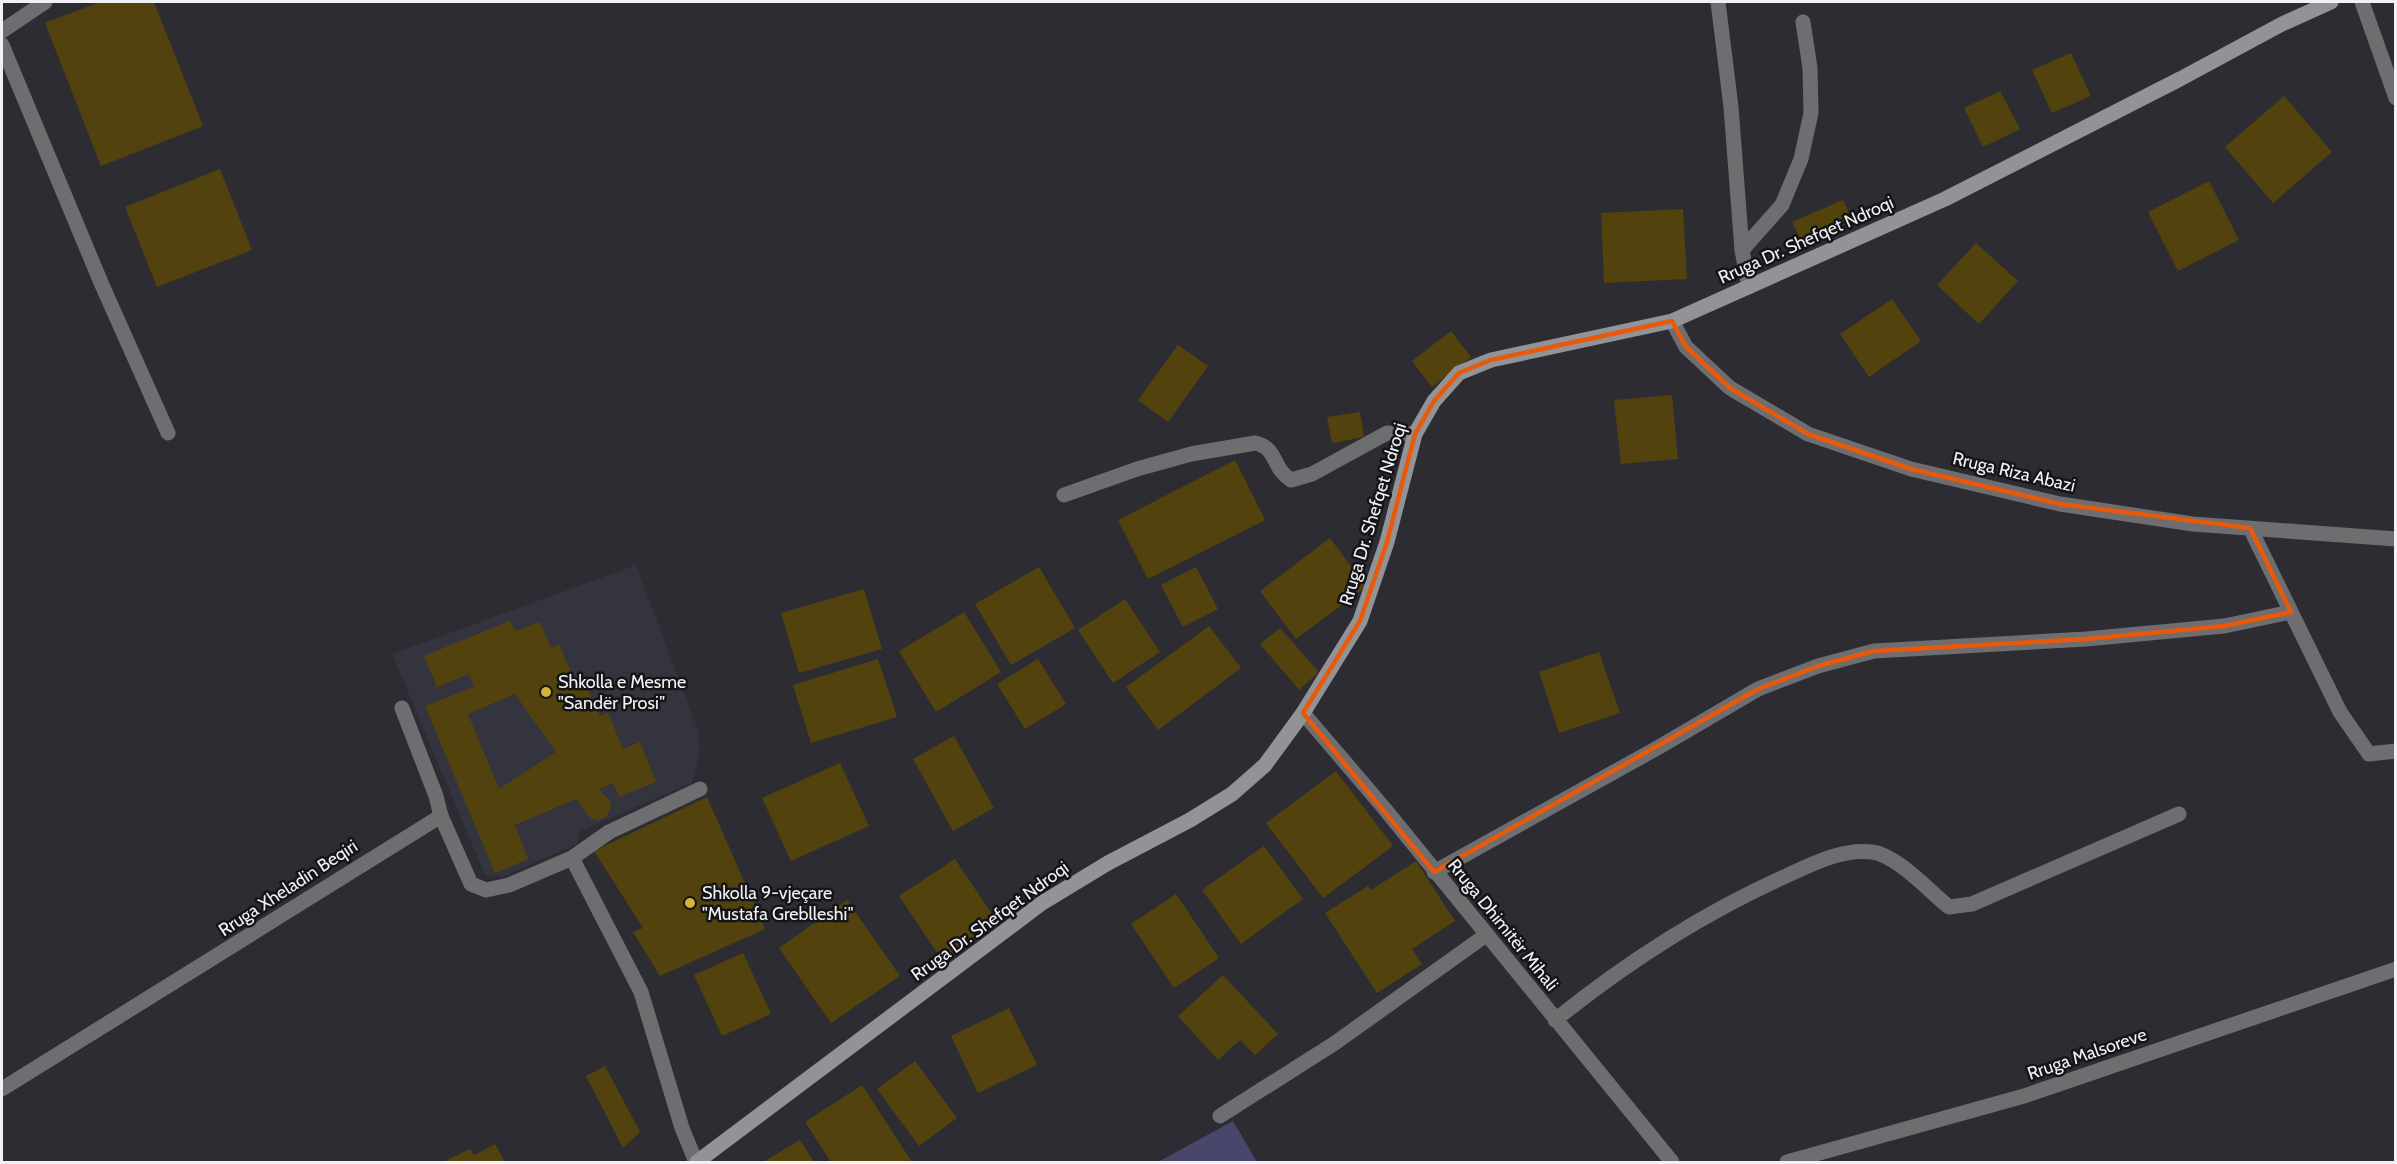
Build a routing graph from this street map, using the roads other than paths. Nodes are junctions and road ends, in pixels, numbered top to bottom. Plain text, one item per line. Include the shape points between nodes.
1 (45, 2) edge
2 (1718, 2) edge
3 (2331, 2) edge
4 (2362, 2) edge
5 (1803, 22) dead end
6 (2, 31) edge
7 (2, 45) edge
8 (2396, 98) edge
9 (1742, 250) junction
10 (1749, 287) junction
11 (1672, 321) junction
12 (168, 433) dead end
13 (1415, 434) junction
14 (1064, 495) dead end
15 (2250, 528) junction
16 (2396, 539) edge
17 (2291, 612) junction
18 (402, 708) dead end
19 (1303, 713) junction
20 (2396, 751) edge
21 (700, 789) dead end
22 (2179, 814) dead end
23 (441, 816) junction
24 (572, 858) junction
25 (1434, 872) junction
26 (1486, 935) junction
27 (2396, 969) edge
28 (1555, 1020) junction
29 (2, 1089) edge
30 (1220, 1116) dead end
31 (696, 1162) edge
32 (1672, 1162) edge
33 (1787, 1162) edge

1 - 6 street
2 - 9 street
3 - 10 main road, Rruga Dr. Shefqet Ndroqi via 1945,199
4 - 8 street
5 - 9 street via 1811,113 1801,159 1782,205
7 - 12 street
9 - 10 street
10 - 11 main road, Rruga Dr. Shefqet Ndroqi
11 - 13 main road, Rruga Dr. Shefqet Ndroqi via 1491,360 1459,373 1434,401
11 - 15 street, Rruga Riza Abazi via 1686,346 1730,388 1808,434 1911,469 2060,504 2193,524
13 - 14 street via 1387,433 1312,474 1291,480 1281,474 1265,445 1255,443 1191,454
13 - 19 main road, Rruga Dr. Shefqet Ndroqi via 1387,542 1360,621
15 - 16 street, Rruga Riza Abazi
15 - 17 street
17 - 20 street via 2340,712 2369,754
17 - 25 street via 2224,626 2097,638 1874,651 1818,666 1758,690
18 - 23 street
19 - 25 street, Rruga Dhimitër Mihali
19 - 31 main road, Rruga Dr. Shefqet Ndroqi via 1265,765 1232,794 1042,903
21 - 24 street via 609,832
22 - 28 street via 1960,906 1949,907 1904,867 1884,856 1847,852 1755,890 1671,936
23 - 24 street via 471,884 486,890 509,885
23 - 29 street, Rruga Xheladin Beqiri
24 - 31 street via 641,992
25 - 26 street, Rruga Dhimitër Mihali
26 - 28 street, Rruga Dhimitër Mihali
26 - 30 street via 1335,1043
27 - 33 street, Rruga Malsoreve via 2024,1096
28 - 32 street, Rruga Dhimitër Mihali

